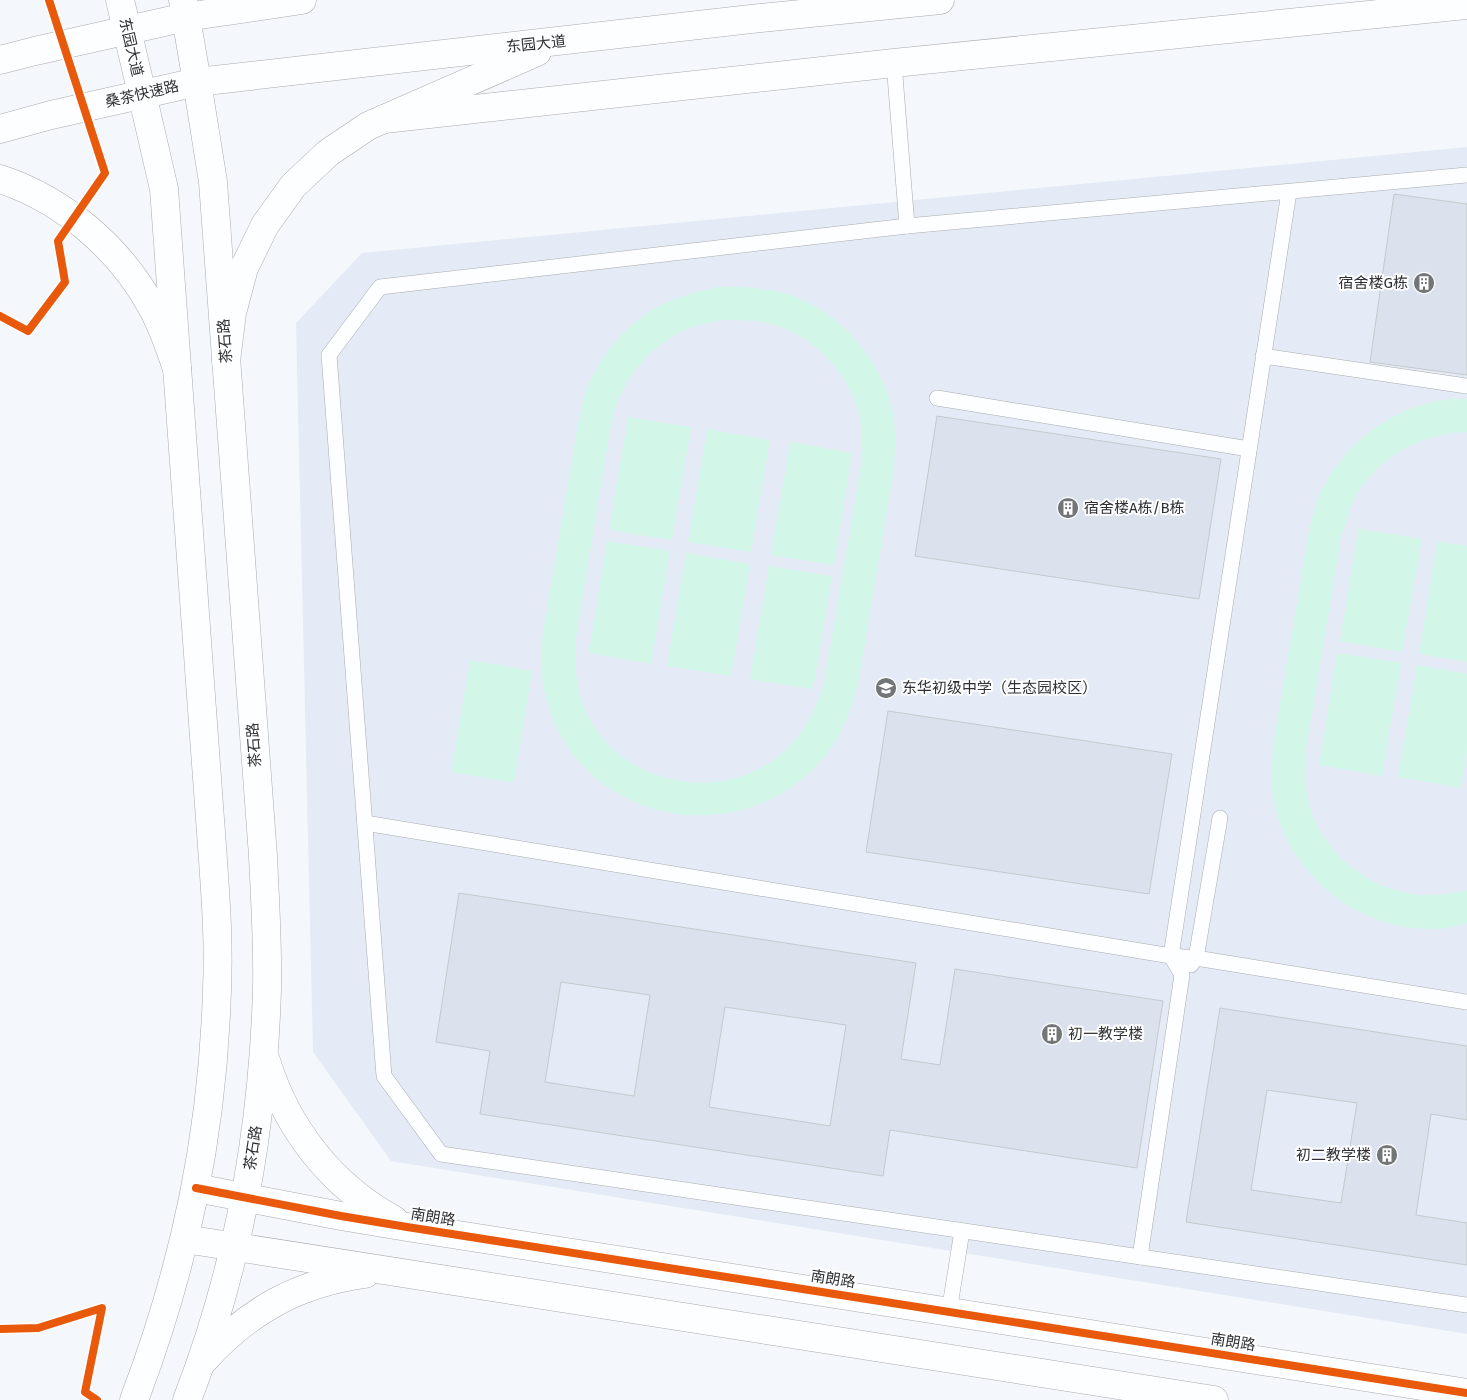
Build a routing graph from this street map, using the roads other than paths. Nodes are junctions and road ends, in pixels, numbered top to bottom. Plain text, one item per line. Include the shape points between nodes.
1 (120, 0) edge
2 (302, 0) edge
3 (940, 0) edge
4 (1467, 5) edge
5 (184, 8) edge
6 (126, 30) junction
7 (563, 40) junction
8 (0, 60) edge
9 (894, 63) junction
10 (197, 82) junction
11 (142, 94) junction
12 (384, 119) junction
13 (0, 128) edge
14 (1467, 175) edge
15 (0, 179) edge
16 (1289, 192) junction
17 (907, 226) junction
18 (1263, 356) junction
19 (226, 361) junction
20 (177, 369) junction
21 (1467, 386) edge
22 (937, 398) dead end
23 (1249, 449) junction
24 (1220, 818) dead end
25 (365, 823) junction
26 (1171, 956) junction
27 (1196, 958) junction
28 (1182, 975) junction
29 (1467, 1002) edge
30 (264, 1054) junction
31 (196, 1188) junction
32 (245, 1198) junction
33 (406, 1226) junction
34 (962, 1231) junction
35 (185, 1239) junction
36 (234, 1246) junction
37 (1140, 1257) junction
38 (397, 1272) junction
39 (1467, 1306) edge
40 (949, 1312) junction
41 (200, 1364) junction
42 (1467, 1393) edge
43 (134, 1400) edge
44 (187, 1400) edge
45 (1214, 1400) edge

1 - 6 main road, 东园大道
2 - 5 main road
3 - 7 main road, 东园大道
4 - 9 main road
5 - 6 main road
5 - 10 main road
6 - 8 main road
6 - 11 main road, 东园大道
7 - 10 main road, 东园大道
7 - 12 main road
9 - 12 main road
9 - 17 lane
10 - 11 main road, 桑茶快速路
10 - 19 main road, 茶石路 via 213,182
11 - 13 main road, 桑茶快速路
11 - 20 main road via 164,189
12 - 19 main road via 328,153 294,186 266,225 244,268 232,313
14 - 16 lane
15 - 20 main road via 38,195 66,212 115,255 153,308
16 - 17 lane
16 - 18 lane
17 - 25 lane via 380,288 329,355
18 - 21 lane
18 - 23 lane
19 - 30 main road, 茶石路 via 266,912
20 - 31 main road via 217,923 218,987 214,1050
22 - 23 lane
23 - 26 lane
24 - 27 lane
25 - 26 lane
25 - 34 lane via 384,1076 441,1154
26 - 27 lane
26 - 28 lane
27 - 28 lane
27 - 29 lane
28 - 37 lane
30 - 32 main road, 茶石路 via 258,1119
30 - 33 main road via 284,1108 316,1156 357,1196
31 - 32 main road, 南朗路
31 - 35 main road
32 - 33 main road, 南朗路
32 - 36 main road, 茶石路
33 - 40 main road, 南朗路
34 - 37 lane
34 - 40 lane
35 - 36 main road
35 - 43 main road via 169,1299
36 - 38 main road
36 - 41 main road, 茶石路
37 - 39 lane
38 - 41 main road via 341,1277 288,1295 240,1325
38 - 45 main road
40 - 42 main road, 南朗路
41 - 44 main road, 茶石路

